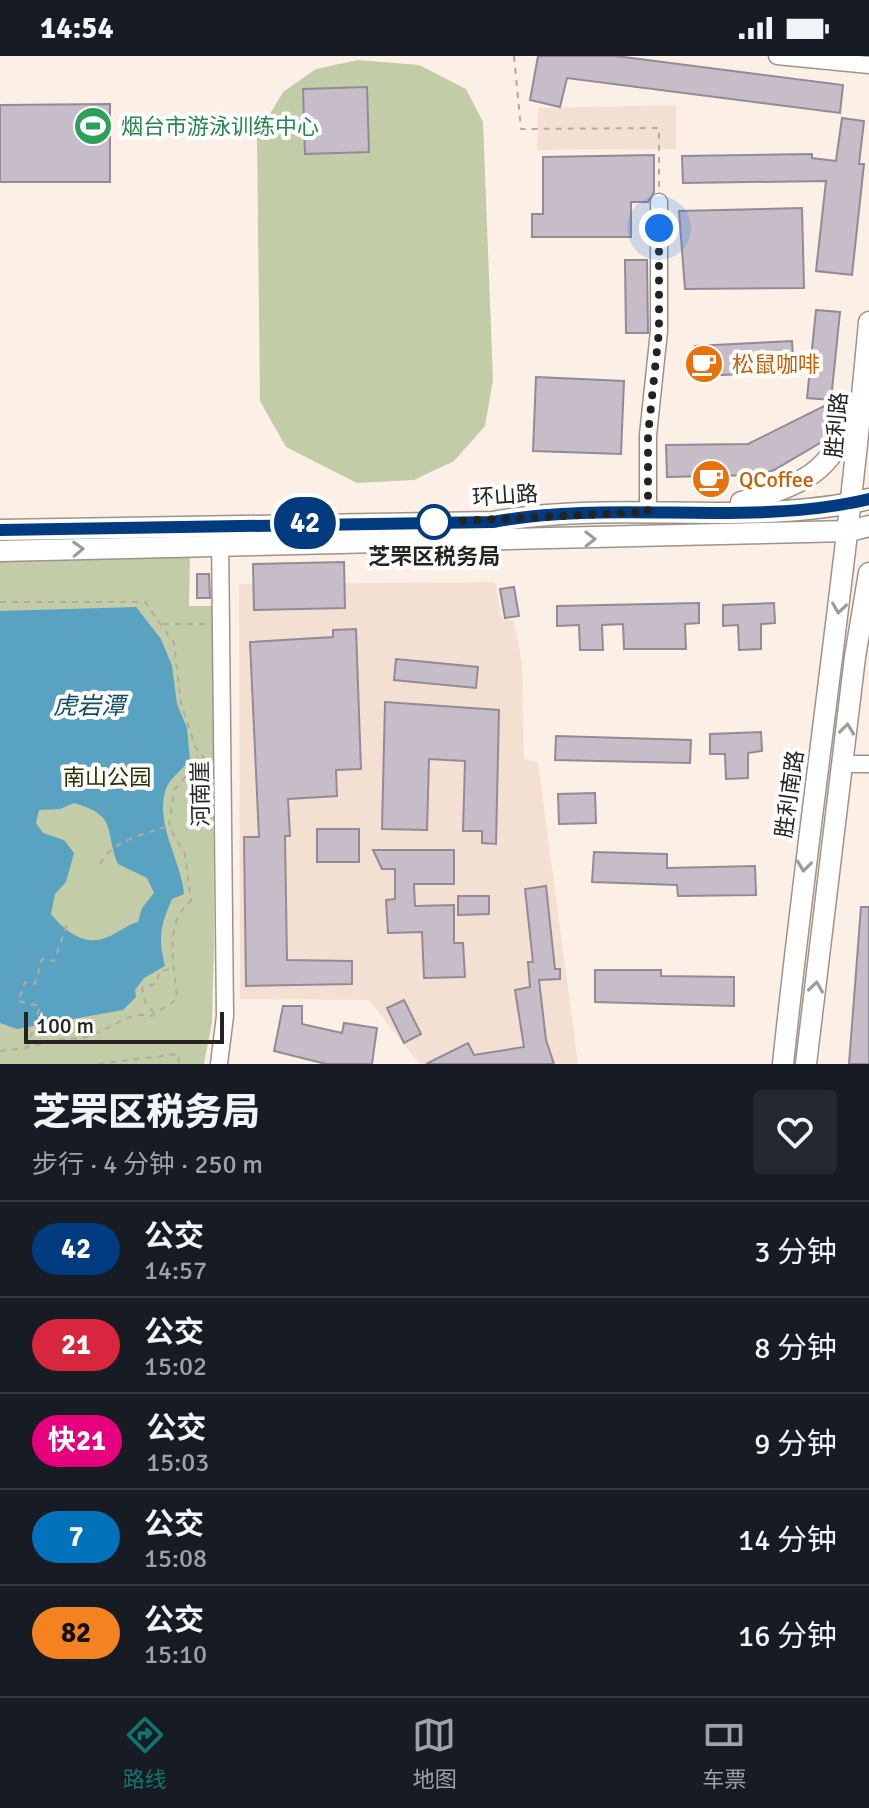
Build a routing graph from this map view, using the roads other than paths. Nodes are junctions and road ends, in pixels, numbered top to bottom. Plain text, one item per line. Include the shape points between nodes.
1 (777, 56) edge
2 (869, 65) edge
3 (659, 202) road end
4 (869, 322) edge
5 (865, 363) junction
6 (861, 500) edge
7 (688, 511) junction
8 (648, 512) junction
9 (538, 515) junction
10 (859, 528) edge
11 (0, 530) edge
12 (220, 534) junction
13 (539, 540) junction
14 (0, 551) edge
15 (869, 573) edge
16 (842, 764) junction
17 (869, 764) edge
18 (219, 1064) edge
19 (783, 1064) edge
20 (806, 1064) edge

1 - 2 street
3 - 8 street via 659,331 648,435
4 - 5 main road, 胜利路
5 - 6 main road, 胜利路
5 - 7 main road via 845,433 833,456 814,475 782,491
6 - 7 main road, 环山路 via 791,509
6 - 10 main road, 胜利路
7 - 8 main road, 环山路
8 - 9 main road, 环山路
9 - 12 main road, 环山路 via 493,522
9 - 13 main road
13 -> 10 main road, 环山路
10 -> 19 main road, 胜利南路 via 803,867
11 - 12 main road, 环山路
12 - 13 main road, 环山路
14 -> 12 main road, 环山路
12 - 18 street, 河南崖 via 225,1016
16 -> 15 main road
16 - 17 street
20 -> 16 main road

